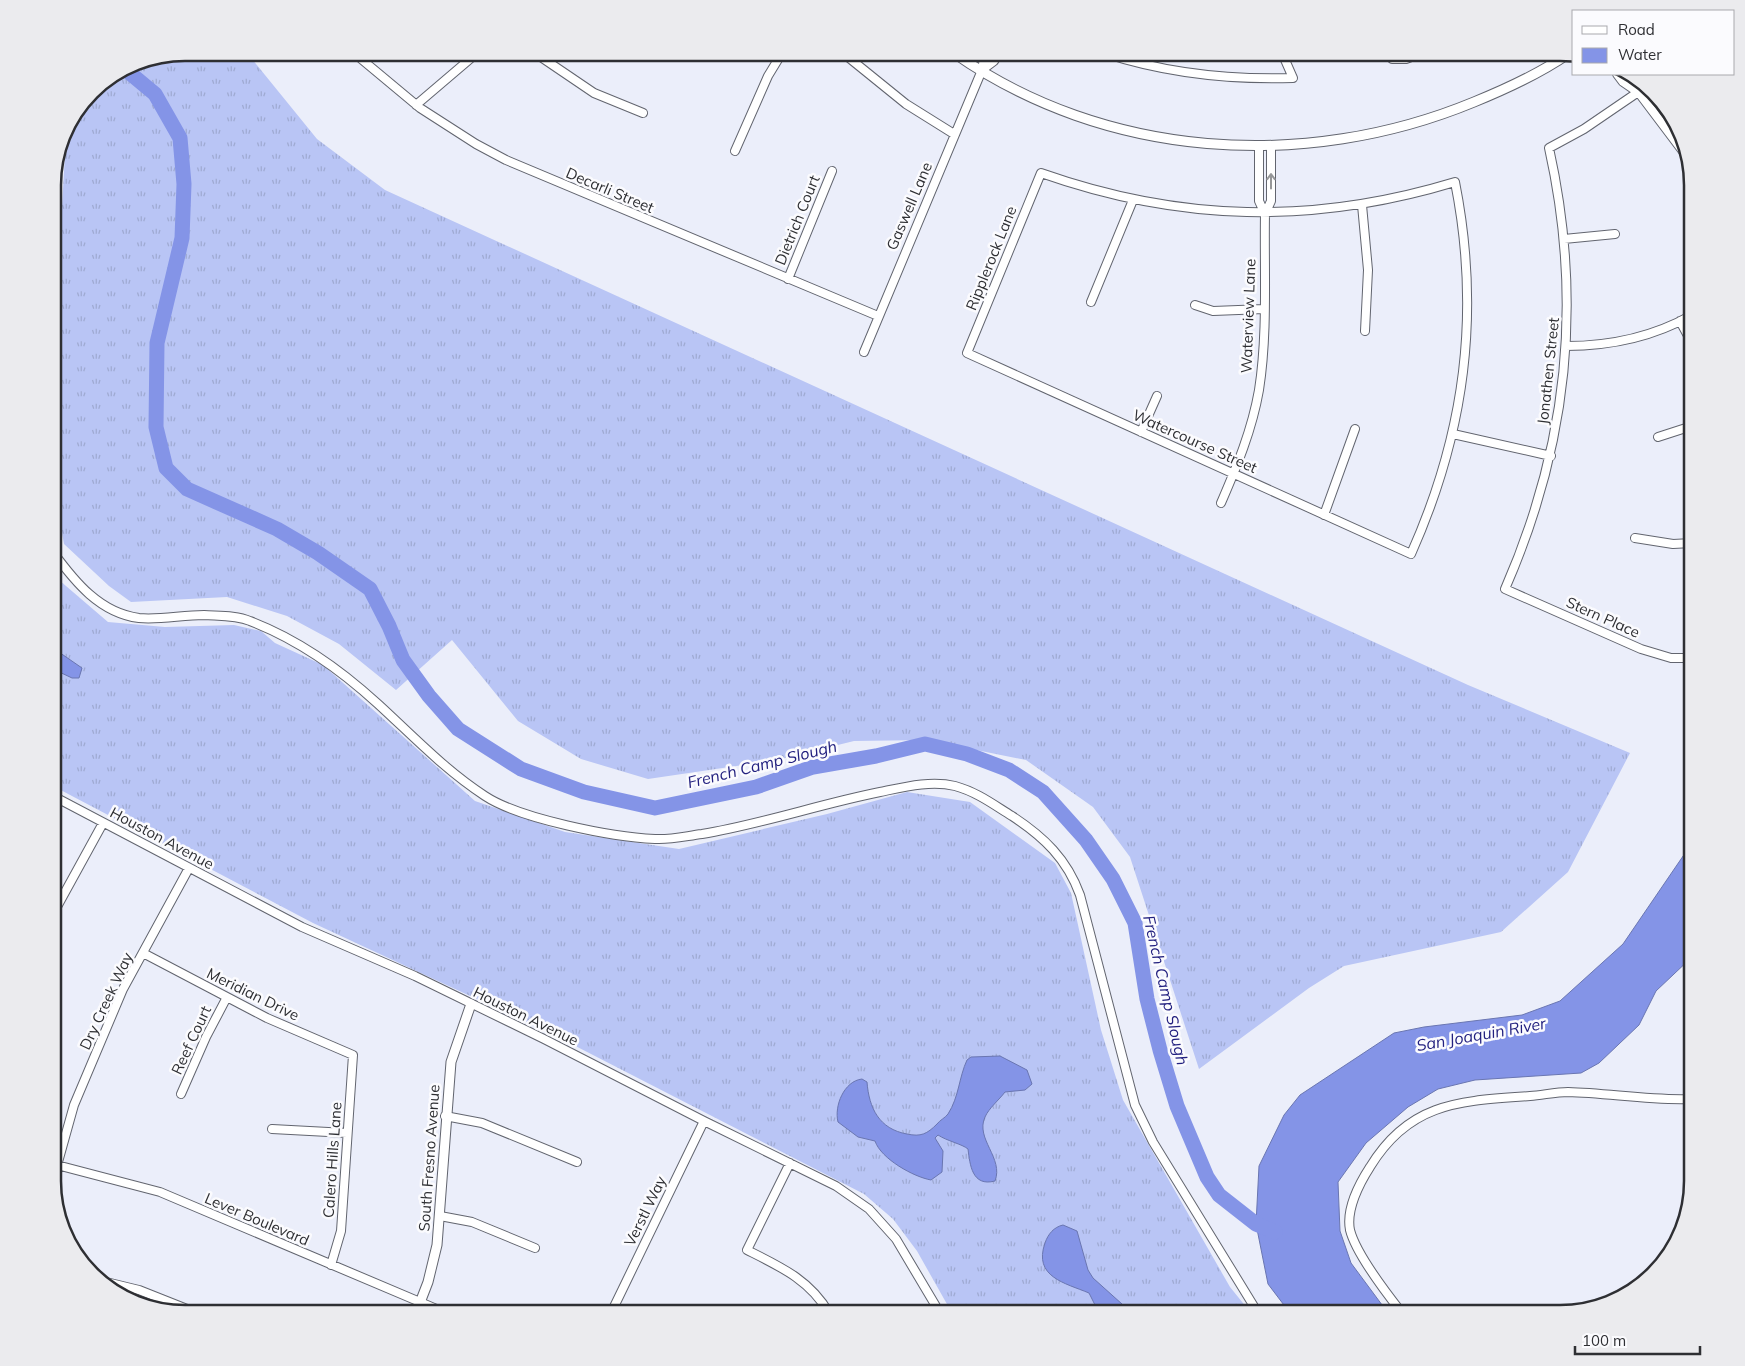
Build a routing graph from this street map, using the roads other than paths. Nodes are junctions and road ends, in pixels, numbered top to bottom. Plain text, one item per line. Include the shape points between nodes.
1 (969, 61) edge
2 (983, 61) edge
3 (993, 61) edge
4 (1134, 61) edge
5 (1286, 61) edge
6 (1556, 61) edge
7 (366, 62) edge
8 (466, 62) edge
9 (549, 62) edge
10 (776, 62) edge
11 (855, 62) edge
12 (982, 70) junction
13 (1619, 76) edge
14 (1638, 90) edge
15 (1639, 93) junction
16 (416, 105) junction
17 (643, 114) dead end
18 (954, 134) junction
19 (1675, 140) edge
20 (1271, 146) junction
21 (1260, 147) junction
22 (735, 151) dead end
23 (832, 171) dead end
24 (1133, 200) junction
25 (1362, 205) junction
26 (1265, 214) junction
27 (1615, 234) dead end
28 (1564, 239) junction
29 (788, 279) junction
30 (1091, 302) dead end
31 (1195, 305) dead end
32 (1264, 309) junction
33 (878, 316) junction
34 (1684, 319) edge
35 (1680, 321) junction
36 (1684, 329) edge
37 (1365, 331) dead end
38 (1566, 346) junction
39 (864, 352) dead end
40 (967, 353) joint
41 (1157, 396) dead end
42 (1355, 429) dead end
43 (1684, 429) edge
44 (1141, 432) junction
45 (1453, 434) junction
46 (1658, 437) dead end
47 (1550, 456) junction
48 (1234, 474) junction
49 (1221, 503) dead end
50 (1324, 515) junction
51 (1635, 538) dead end
52 (1684, 543) edge
53 (62, 563) edge
54 (1505, 589) joint
55 (1684, 658) edge
56 (62, 801) edge
57 (103, 823) junction
58 (189, 868) junction
59 (62, 898) edge
60 (143, 953) junction
61 (227, 997) junction
62 (471, 1004) junction
63 (353, 1056) joint
64 (182, 1094) dead end
65 (1684, 1099) edge
66 (445, 1116) junction
67 (704, 1122) junction
68 (272, 1129) dead end
69 (347, 1133) junction
70 (62, 1142) edge
71 (577, 1162) dead end
72 (790, 1163) junction
73 (62, 1166) edge
74 (440, 1216) junction
75 (536, 1248) dead end
76 (331, 1265) junction
77 (119, 1285) edge
78 (420, 1303) junction
79 (173, 1304) edge
80 (425, 1305) edge
81 (615, 1305) edge
82 (823, 1305) edge
83 (935, 1305) edge
84 (1253, 1305) edge
85 (1396, 1305) edge

1 - 12 street
2 - 12 street, Gaswell Lane
3 - 12 street, Gaswell Lane
4 - 5 street via 1206,76 1292,78
6 - 20 street via 1514,85 1424,121 1350,140
7 - 16 street, Decarli Street
8 - 16 street
9 - 17 street via 594,93
10 - 22 street
11 - 18 street via 906,104
12 - 18 street, Gaswell Lane
12 - 21 street via 1032,97 1113,127 1179,141
13 - 15 street
14 - 15 street
15 - 19 street
15 - 28 street, Jonathen Street via 1549,148
16 - 29 street, Decarli Street via 476,144 532,173
18 - 33 street, Gaswell Lane
20 - 21 street
26 -> 20 street, Waterview Lane via 1271,201
21 - 26 street, Waterview Lane via 1259,201
23 - 29 street, Dietrich Court
24 - 26 street via 1203,211
24 - 30 street
24 - 40 street, Ripplerock Lane via 1041,173
25 - 26 street
25 - 37 street via 1368,270
25 - 45 street via 1454,182 1466,255 1468,315 1464,374
26 - 32 street, Waterview Lane
27 - 28 street
28 - 38 street, Jonathen Street
29 - 33 street, Decarli Street
31 - 32 street via 1213,311
32 - 48 street, Waterview Lane via 1258,392
33 - 39 street, Gaswell Lane
34 - 35 street
35 - 36 street
35 - 38 street via 1631,340
38 - 47 street, Jonathen Street
40 - 44 street, Watercourse Street
41 - 44 street
42 - 50 street
43 - 46 street
44 - 48 street, Watercourse Street
45 - 47 street
45 - 50 street, Watercourse Street via 1436,492 1411,554
47 - 54 street, Jonathen Street via 1532,522
48 - 49 street, Waterview Lane
48 - 50 street, Watercourse Street
51 - 52 street
53 - 84 street via 88,594 103,606 125,615 147,618 235,616 250,620 307,649 356,685 447,769 479,793 507,807 553,821 610,833 664,839 721,831 912,786 953,786 981,796 1051,846 1064,861 1080,895 1135,1105 1153,1142
54 - 55 street, Stern Place via 1641,650 1670,658
56 - 57 street, Houston Avenue
57 - 58 street, Houston Avenue
57 - 59 street
58 - 60 street, Dry Creek Way
58 - 62 street, Houston Avenue via 302,927
60 - 61 street, Meridian Drive
60 - 70 street, Dry Creek Way via 123,989 74,1105
61 - 63 street, Meridian Drive
61 - 64 street, Reef Court
62 - 66 street, South Fresno Avenue via 451,1062
62 - 67 street, Houston Avenue
63 - 69 street, Calero Hills Lane
65 - 85 street via 1566,1092 1502,1097 1437,1108 1411,1122 1385,1146 1364,1176 1354,1197 1350,1229 1357,1247
66 - 71 street via 482,1123
66 - 74 street, South Fresno Avenue
67 - 72 street, Houston Avenue
67 - 81 street, Verstl Way
68 - 69 street
69 - 76 street, Calero Hills Lane via 341,1231
72 - 82 street via 747,1250 801,1279
72 - 83 street, Houston Avenue via 836,1186 883,1222 907,1255
73 - 76 street, Lever Boulevard via 160,1192
74 - 75 street via 472,1222
74 - 78 street, South Fresno Avenue via 433,1263
76 - 78 street, Lever Boulevard
77 - 79 street
78 - 80 street, Lever Boulevard

